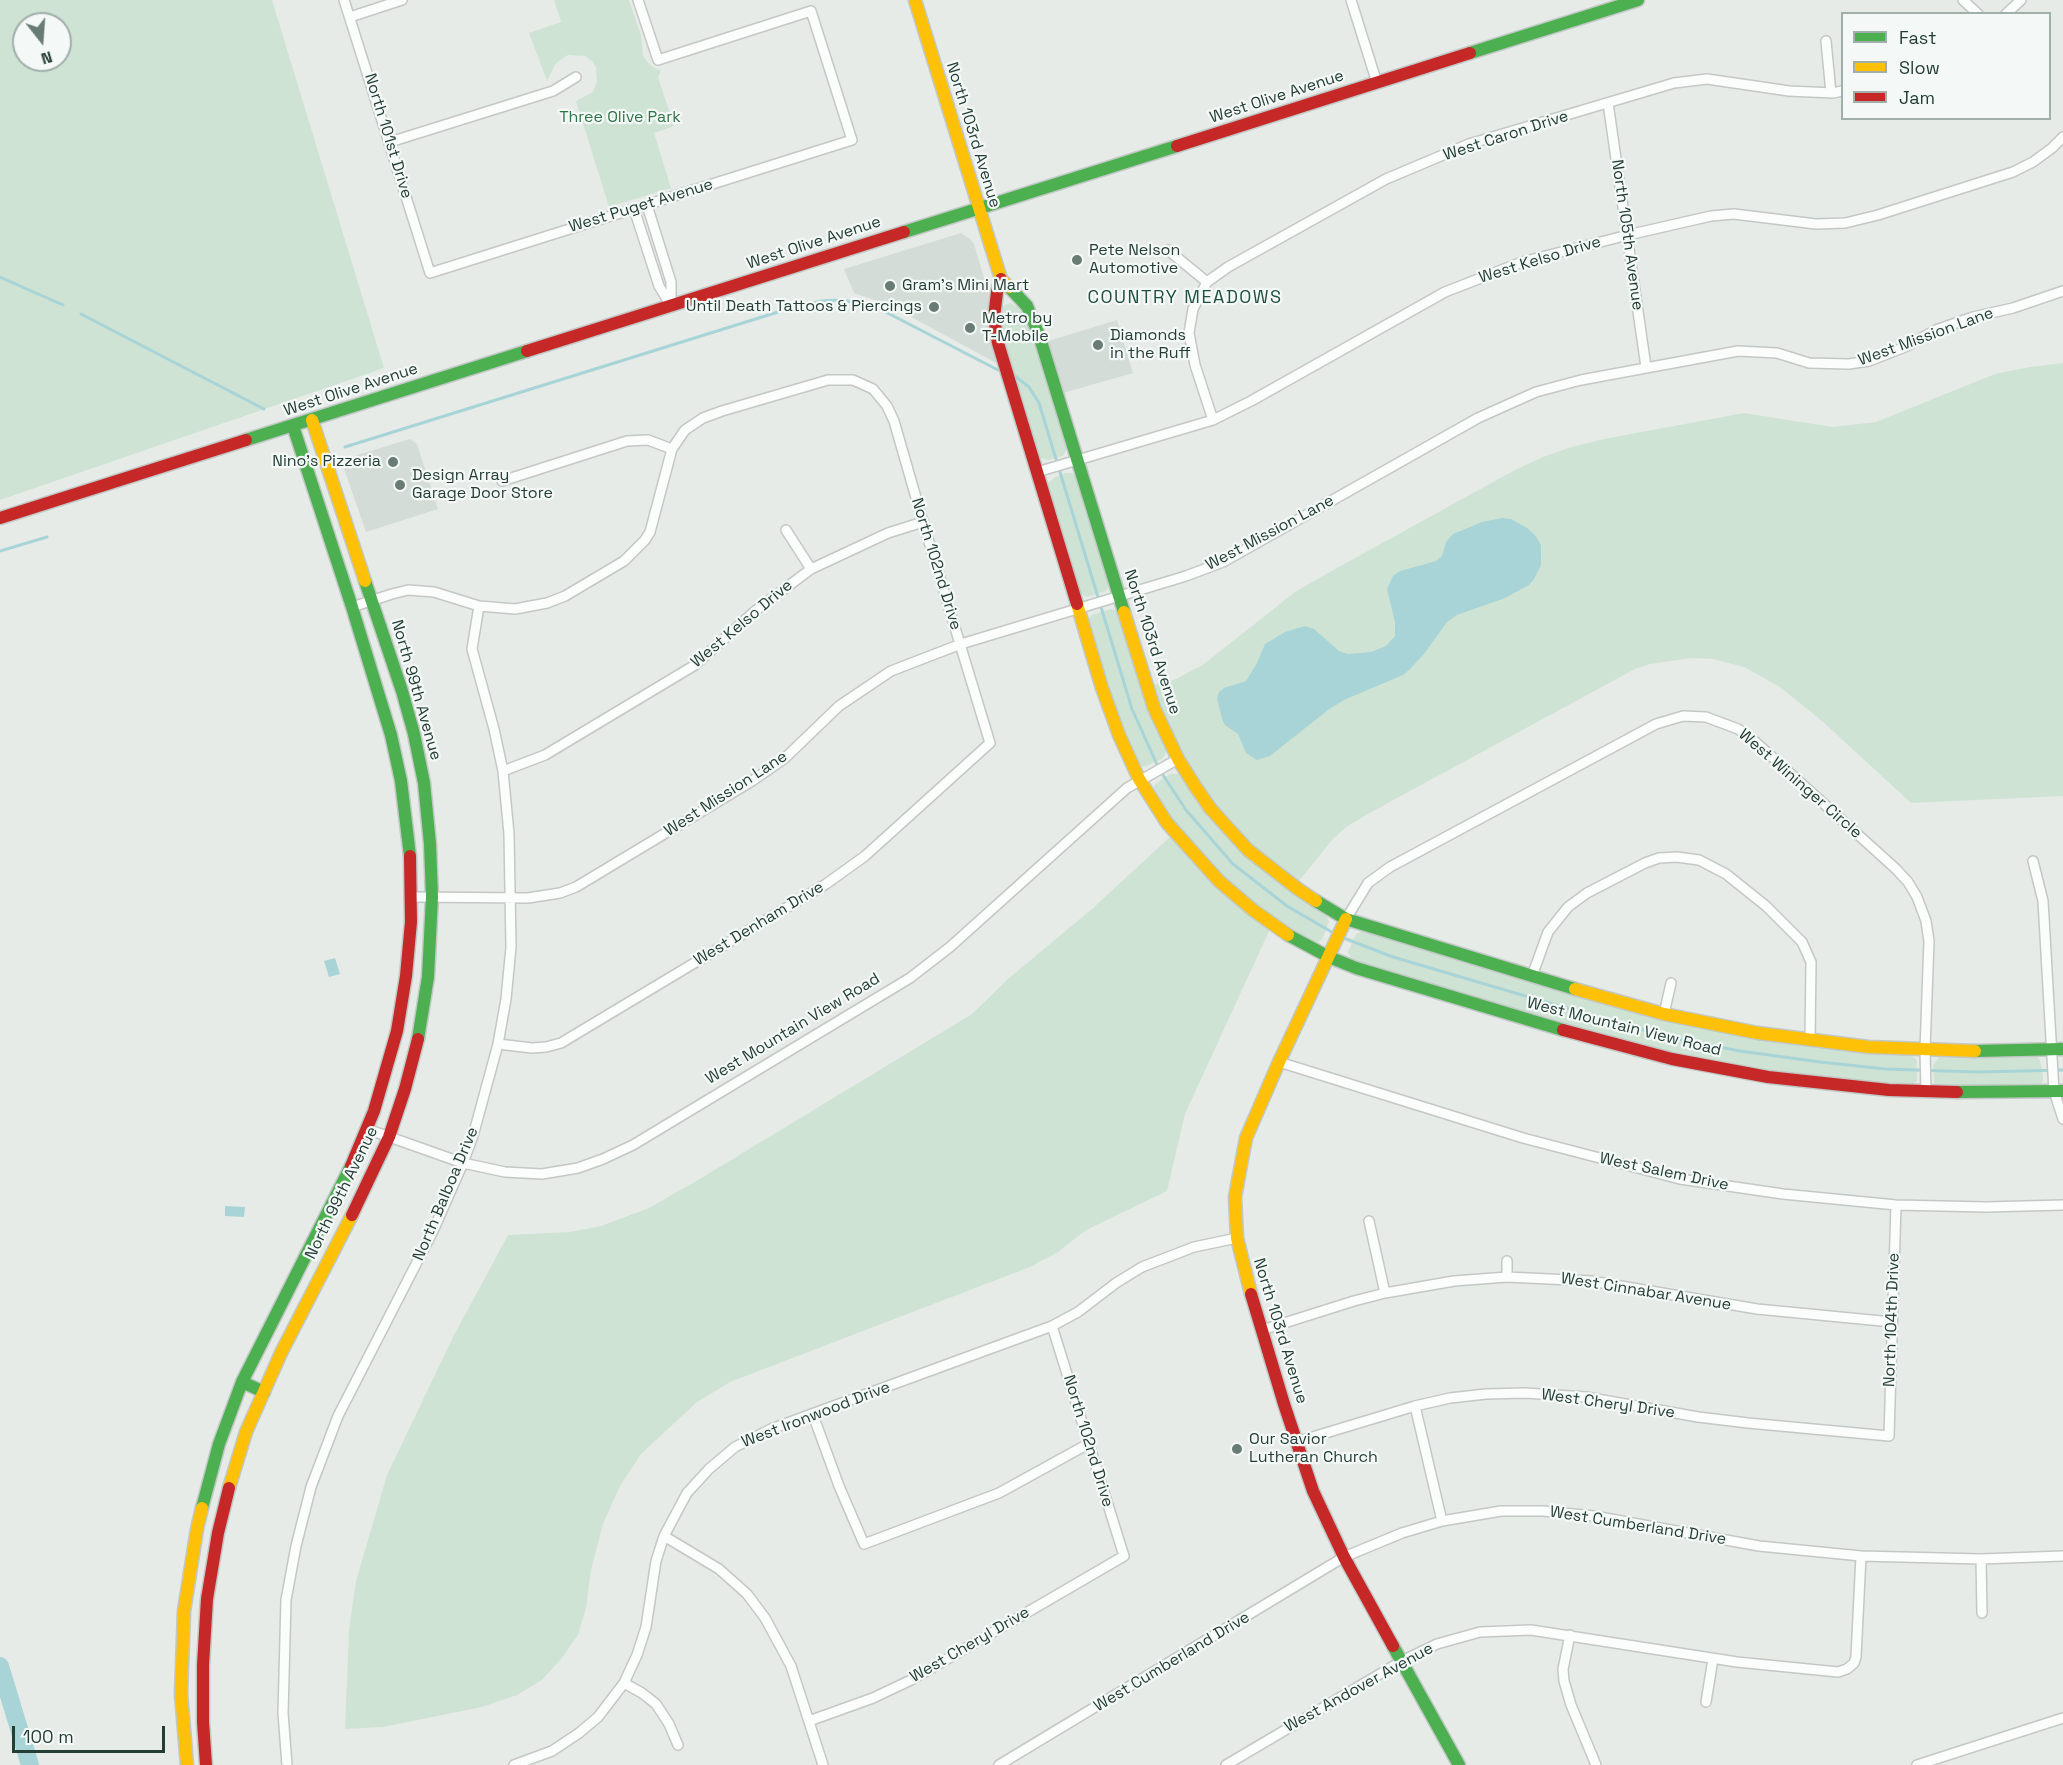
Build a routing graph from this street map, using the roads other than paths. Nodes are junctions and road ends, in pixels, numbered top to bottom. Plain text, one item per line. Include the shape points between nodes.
1 (344, 0) edge
2 (402, 0) edge
3 (638, 0) edge
4 (915, 0) edge
5 (1351, 0) edge
6 (1638, 0) edge
7 (1963, 0) edge
8 (2021, 0) edge
9 (1976, 12) edge
10 (2008, 12) edge
11 (350, 16) junction
12 (1826, 41) dead end
13 (576, 77) dead end
14 (1377, 83) junction
15 (1841, 91) edge
16 (1831, 93) junction
17 (1608, 103) junction
18 (2063, 137) edge
19 (390, 142) junction
20 (646, 205) junction
21 (634, 208) junction
22 (978, 209) junction
23 (1628, 235) junction
24 (1168, 250) dead end
25 (430, 273) joint
26 (1001, 279) junction
27 (1207, 282) junction
28 (2063, 291) edge
29 (671, 306) junction
30 (1646, 367) junction
31 (312, 420) junction
32 (1213, 420) junction
33 (293, 426) junction
34 (672, 449) junction
35 (1077, 460) junction
36 (1037, 472) junction
37 (502, 481) dead end
38 (0, 518) edge
39 (923, 522) junction
40 (786, 530) dead end
41 (811, 569) junction
42 (1119, 595) junction
43 (373, 601) junction
44 (479, 606) junction
45 (352, 607) junction
46 (1079, 608) junction
47 (961, 644) junction
48 (990, 743) joint
49 (1178, 759) junction
50 (503, 771) junction
51 (1139, 779) junction
52 (2033, 861) dead end
53 (411, 897) junction
54 (432, 897) junction
55 (511, 899) junction
56 (1346, 919) junction
57 (1329, 957) junction
58 (1532, 976) junction
59 (1671, 983) dead end
60 (1664, 1014) junction
61 (1810, 1040) junction
62 (498, 1044) junction
63 (2056, 1049) edge
64 (1925, 1050) junction
65 (1279, 1062) junction
66 (2058, 1091) edge
67 (1926, 1092) junction
68 (2063, 1119) edge
69 (368, 1129) junction
70 (389, 1137) junction
71 (463, 1163) junction
72 (1896, 1205) junction
73 (2063, 1205) edge
74 (1369, 1221) dead end
75 (1237, 1238) junction
76 (1507, 1261) dead end
77 (1507, 1277) junction
78 (1385, 1293) junction
79 (1892, 1322) junction
80 (1052, 1326) junction
81 (1262, 1330) junction
82 (242, 1382) junction
83 (264, 1392) junction
84 (1415, 1406) junction
85 (813, 1414) junction
86 (1889, 1436) joint
87 (1296, 1442) junction
88 (1088, 1444) junction
89 (1442, 1521) junction
90 (664, 1536) junction
91 (1124, 1556) joint
92 (1861, 1556) junction
93 (2063, 1556) edge
94 (1344, 1557) junction
95 (1981, 1559) junction
96 (1982, 1612) dead end
97 (1569, 1635) junction
98 (1713, 1659) junction
99 (1402, 1661) junction
100 (624, 1683) junction
101 (1706, 1702) dead end
102 (2063, 1718) edge
103 (809, 1722) junction
104 (678, 1745) dead end
105 (187, 1765) edge
106 (206, 1765) edge
107 (286, 1765) edge
108 (514, 1765) edge
109 (823, 1765) edge
110 (999, 1765) edge
111 (1226, 1765) edge
112 (1459, 1765) edge
113 (1596, 1765) edge
114 (1917, 1765) edge

1 - 11 street, North 101st Drive
2 - 11 street
3 - 20 street, West Puget Avenue via 658,60 811,11 852,140
4 - 22 main road, North 103rd Avenue
5 - 14 street
6 - 14 main road, West Olive Avenue
7 - 9 street
8 - 10 street
11 - 19 street, North 101st Drive
12 - 16 street
13 - 19 street via 553,91
14 - 22 main road, West Olive Avenue
15 - 16 street, West Caron Drive
16 - 17 street, West Caron Drive via 1707,79 1674,82
17 - 23 street, North 105th Avenue
17 - 27 street, West Caron Drive via 1469,144 1386,179
18 - 23 street, West Kelso Drive via 2043,155 2013,172 1845,223 1816,224 1734,214 1687,220
19 - 25 street, North 101st Drive
20 - 21 street, West Puget Avenue
20 - 29 street via 672,282
21 - 25 street, West Puget Avenue
21 - 29 street via 659,286
22 - 26 main road, North 103rd Avenue
22 - 29 main road, West Olive Avenue
23 - 30 street, North 105th Avenue
23 - 32 street, West Kelso Drive via 1521,262 1445,292
24 - 27 street
26 - 35 main road, North 103rd Avenue via 1033,318
26 - 36 main road, North 103rd Avenue via 994,329
27 - 32 street, West Caron Drive via 1192,309 1189,333
28 - 30 street, West Mission Lane via 1972,317 1869,361 1809,363 1777,353 1738,351
29 - 31 main road, West Olive Avenue
30 - 42 street, West Mission Lane via 1536,392 1478,418 1223,562
31 - 33 main road, West Olive Avenue
31 - 43 main road, North 99th Avenue
32 - 35 street, West Kelso Drive
33 - 38 main road, West Olive Avenue
33 - 45 main road, North 99th Avenue
34 - 37 street via 648,440 627,441
34 - 39 street, North 102nd Drive via 685,430 703,418 828,380 854,380 873,389 888,406
34 - 44 street via 650,532 624,561 547,603 515,609
35 - 36 street, West Kelso Drive
35 - 42 main road, North 103rd Avenue
36 - 46 main road, North 103rd Avenue
39 - 41 street, West Kelso Drive via 888,533
39 - 47 street, North 102nd Drive
40 - 41 street
41 - 50 street, West Kelso Drive via 755,611 695,665 545,755
42 - 46 street, West Mission Lane
42 - 49 main road, North 103rd Avenue via 1147,687
43 - 44 street via 416,590
43 - 45 street
43 - 54 main road, North 99th Avenue via 402,691 424,783
44 - 50 street, North Balboa Drive via 472,649
45 - 53 main road, North 99th Avenue via 401,781 410,846
46 - 47 street, West Mission Lane
46 - 51 main road, North 103rd Avenue via 1110,713
47 - 48 street, North 102nd Drive
47 - 55 street, West Mission Lane via 915,660 869,684 839,706 785,758 752,781 576,887 543,897
48 - 62 street, West Denham Drive via 864,856 816,890 561,1043 532,1048
49 - 51 street, West Mountain View Road
49 - 56 main road, North 103rd Avenue via 1210,808 1242,844 1298,889
50 - 55 street, North Balboa Drive
51 - 57 main road, North 103rd Avenue via 1167,822 1219,881 1274,925
51 - 71 street, West Mountain View Road via 929,965 633,1145 578,1168 542,1174 505,1172
52 - 63 street via 2043,901
53 - 54 street, West Mission Lane
53 - 69 main road, North 99th Avenue via 401,1008
54 - 55 street, West Mission Lane
54 - 70 main road, North 99th Avenue via 428,977 418,1039
55 - 62 street, North Balboa Drive via 506,999
56 - 57 main road, North 103rd Avenue
56 - 58 main road, West Mountain View Road
56 - 64 street, West Wininger Circle via 1368,883 1390,867 1656,724 1683,716 1706,717 1749,737 1908,882 1922,906 1929,941
57 - 65 main road, North 103rd Avenue
57 - 67 main road, West Mountain View Road via 1413,986 1672,1059 1787,1080
58 - 60 main road, West Mountain View Road
58 - 61 street via 1548,932 1568,907 1587,893 1659,858 1699,860 1726,874 1802,942 1811,962
59 - 60 street, West Mountain View Road
60 - 61 main road, West Mountain View Road
61 - 64 main road, West Mountain View Road
62 - 71 street, North Balboa Drive
63 - 64 main road, West Mountain View Road
63 - 66 street
64 - 67 street, West Wininger Circle
65 - 72 street, West Salem Drive via 1523,1138 1649,1172 1783,1194
65 - 75 main road, North 103rd Avenue via 1241,1158 1235,1197
66 - 67 main road, West Mountain View Road
66 - 68 street
69 - 70 street, West Mountain View Road
69 - 82 main road, North 99th Avenue
70 - 71 street, West Mountain View Road
70 - 83 main road, North 99th Avenue
71 - 107 street, North Balboa Drive via 434,1231 338,1416 311,1487 286,1600
72 - 73 street, West Salem Drive
72 - 79 street, North 104th Drive
74 - 78 street
75 - 80 street, West Ironwood Drive via 1194,1247 1142,1267
75 - 81 main road, North 103rd Avenue
76 - 77 street
77 - 78 street, West Cinnabar Avenue
77 - 79 street, West Cinnabar Avenue via 1591,1281 1757,1309
78 - 81 street, West Cinnabar Avenue
79 - 86 street, North 104th Drive
80 - 85 street, West Ironwood Drive
80 - 88 street, North 102nd Drive
81 - 87 main road, North 103rd Avenue
82 - 83 main road
82 - 105 main road, North 99th Avenue via 219,1444 196,1529 187,1589 180,1694
83 - 106 main road, North 99th Avenue via 230,1482 207,1599 203,1665
84 - 86 street, West Cheryl Drive via 1486,1394 1552,1394 1748,1424
84 - 87 street, West Cheryl Drive
84 - 89 street
85 - 88 street via 864,1544 999,1493
85 - 90 street, West Ironwood Drive via 735,1447 709,1468 687,1493
87 - 94 main road, North 103rd Avenue via 1313,1491
88 - 91 street, North 102nd Drive
89 - 92 street, West Cumberland Drive via 1501,1511 1568,1513 1759,1546
89 - 94 street, West Cumberland Drive
90 - 100 street, West Ironwood Drive via 646,1627
90 - 103 street via 719,1569 747,1594 791,1666
91 - 103 street, West Cheryl Drive via 911,1680
92 - 95 street, West Cumberland Drive
92 - 98 street, West Andover Avenue via 1856,1657 1847,1669 1826,1672
93 - 95 street, West Cumberland Drive
94 - 99 main road, North 103rd Avenue
94 - 110 street, West Cumberland Drive
95 - 96 street
97 - 98 street, West Andover Avenue
97 - 99 street, West Andover Avenue via 1532,1629 1480,1632 1437,1644
97 - 113 street via 1564,1682
98 - 101 street
99 - 111 street, West Andover Avenue
99 - 112 main road, North 103rd Avenue
100 - 104 street via 656,1704
100 - 108 street, West Ironwood Drive via 598,1717 579,1733 552,1751
102 - 114 street
103 - 109 street

